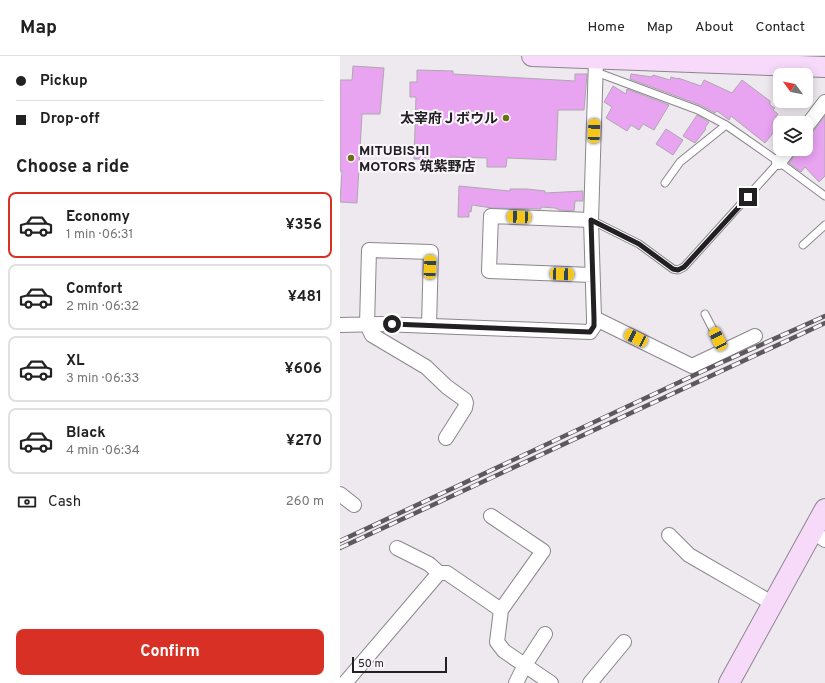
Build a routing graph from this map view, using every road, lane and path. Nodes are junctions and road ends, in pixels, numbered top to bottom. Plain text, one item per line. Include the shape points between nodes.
1 (532, 56) edge
2 (640, 58) edge
3 (596, 66) junction
4 (825, 67) edge
5 (825, 102) edge
6 (813, 118) edge
7 (726, 125) junction
8 (784, 156) edge
9 (779, 162) junction
10 (665, 183) dead end
11 (825, 196) edge
12 (591, 220) junction
13 (825, 225) edge
14 (803, 245) dead end
15 (592, 276) junction
16 (706, 314) dead end
17 (594, 318) junction
18 (340, 325) edge
19 (366, 325) junction
20 (428, 326) junction
21 (755, 336) dead end
22 (724, 351) junction
23 (446, 438) dead end
24 (340, 494) edge
25 (354, 505) dead end
26 (825, 509) edge
27 (491, 516) dead end
28 (669, 535) dead end
29 (819, 536) edge
30 (397, 548) dead end
31 (439, 573) junction
32 (772, 603) junction
33 (502, 610) junction
34 (545, 634) dead end
35 (624, 642) dead end
36 (525, 665) junction
37 (344, 683) edge
38 (516, 683) edge
39 (551, 683) edge
40 (590, 683) edge
41 (729, 683) edge

1 - 3 main road
2 - 3 main road
2 - 4 main road
3 - 7 lane via 698,110
3 - 12 street
5 - 6 street
7 - 9 lane
7 - 10 lane via 680,162
8 - 9 street
9 - 11 lane
9 - 12 lane via 684,267 678,270 639,244
12 - 15 street
12 - 15 street via 491,216 489,271
13 - 14 lane
15 - 17 street
16 - 22 lane
17 - 20 street via 594,326 590,332
17 - 22 street via 692,366
18 - 19 street
19 - 20 street
19 - 20 street via 369,250 431,252
19 - 23 street via 372,335 426,367 465,400 465,408
21 - 22 street
24 - 25 street
26 - 29 main road
27 - 33 street via 543,551
28 - 32 street via 689,555
29 - 32 main road
30 - 31 street via 429,564
31 - 33 street via 447,573
31 - 37 street
32 - 41 main road
33 - 36 street via 497,642 504,651
34 - 36 street
35 - 40 street
36 - 38 street
36 - 39 street

